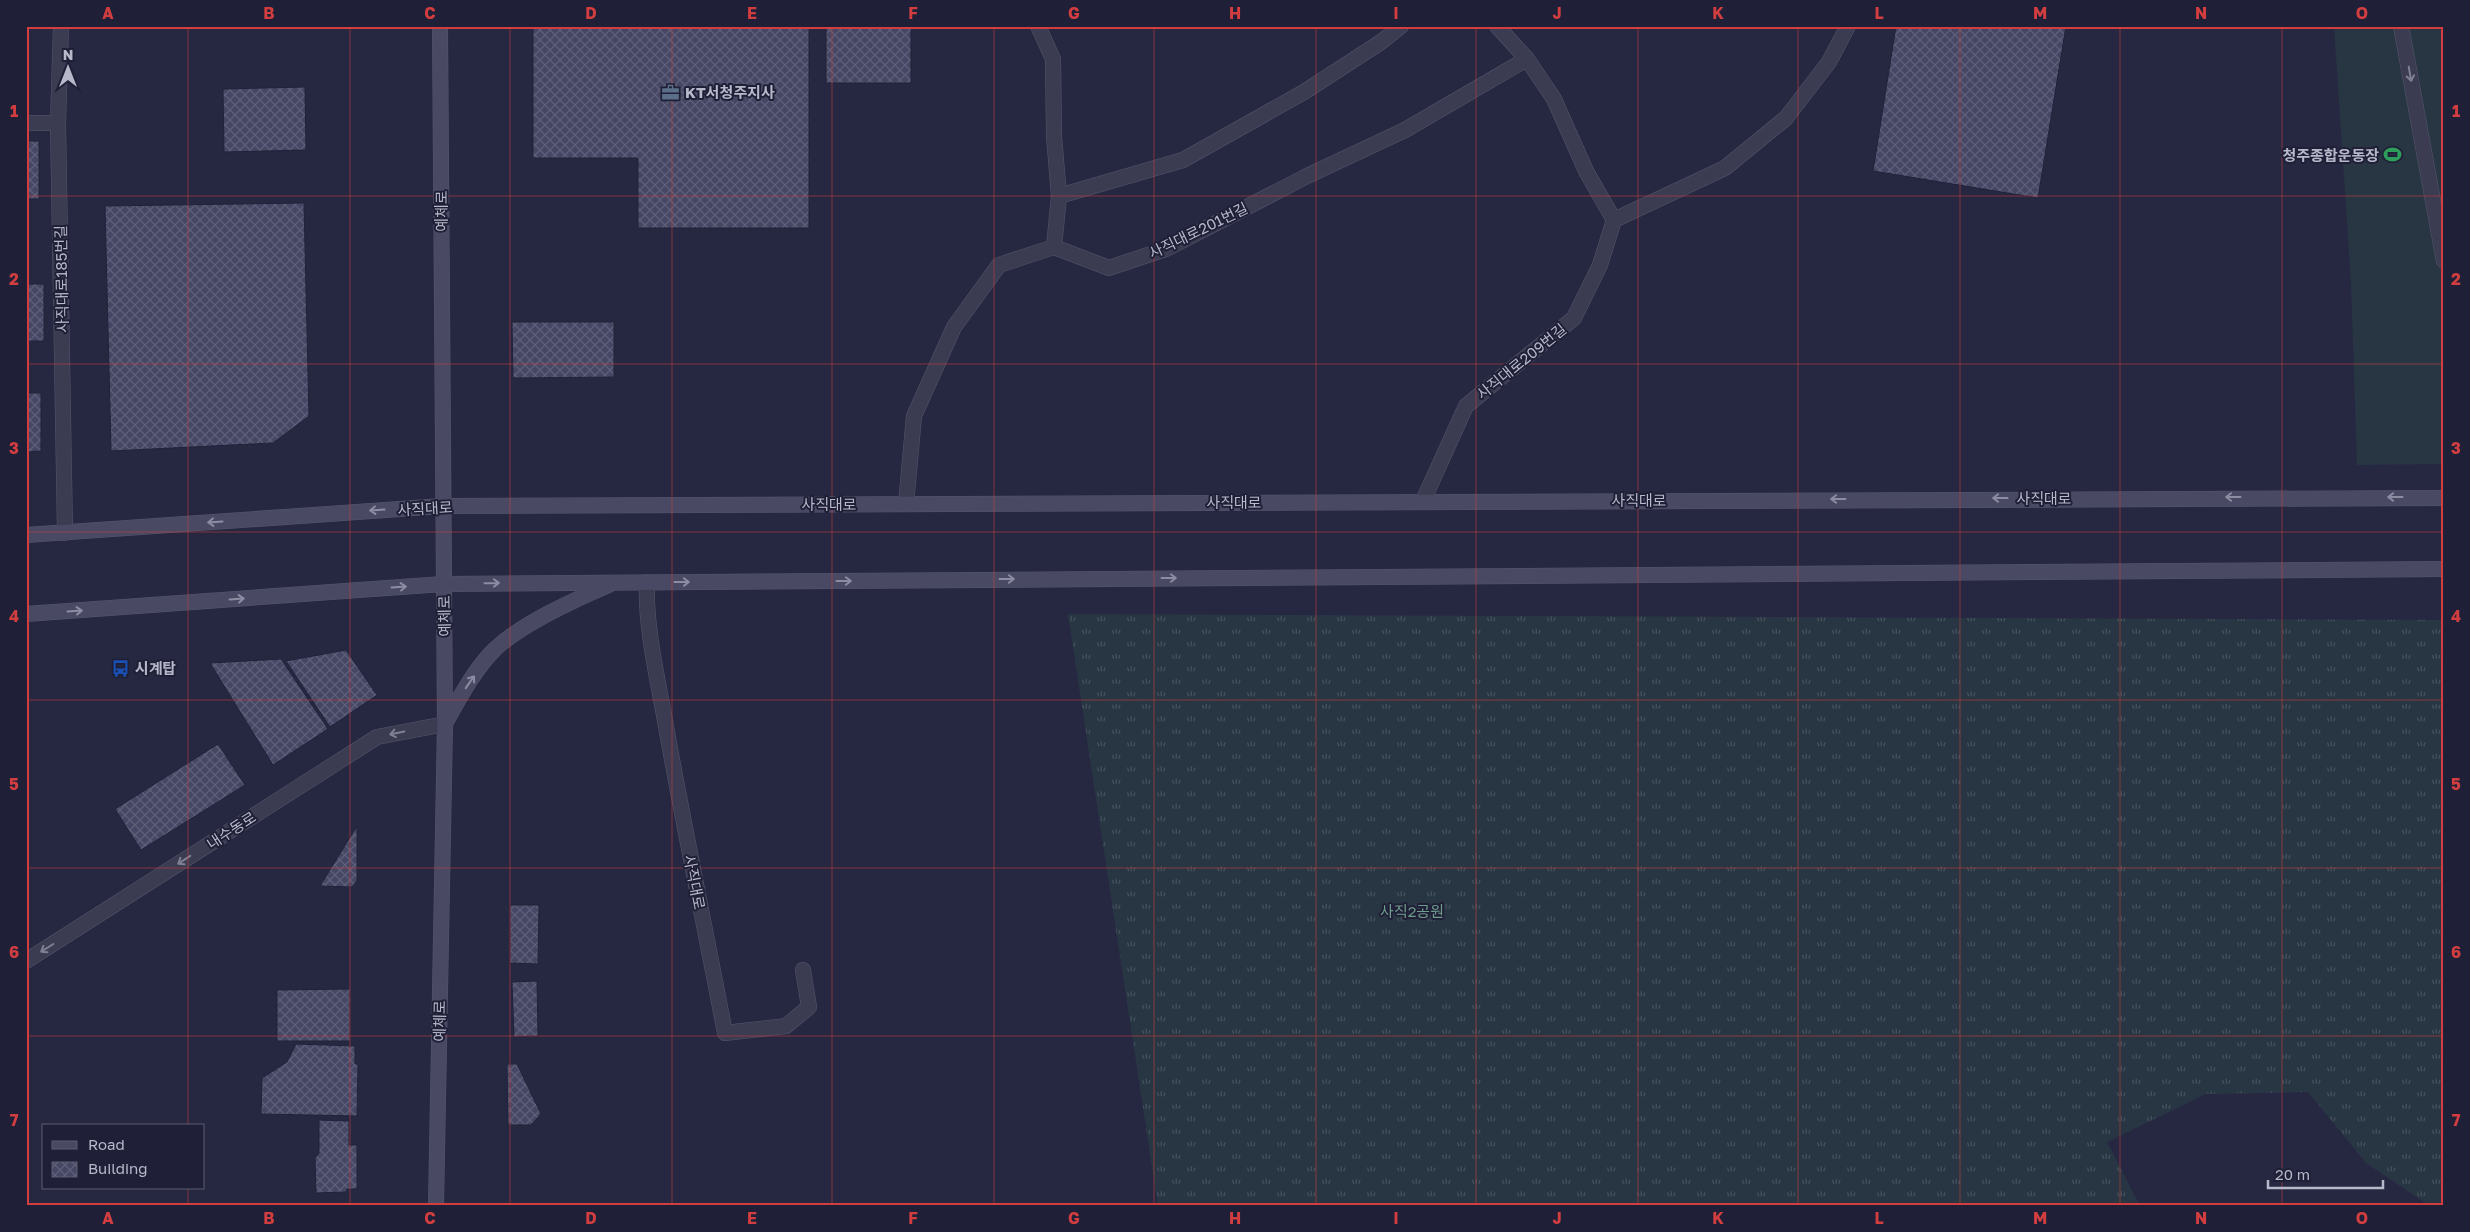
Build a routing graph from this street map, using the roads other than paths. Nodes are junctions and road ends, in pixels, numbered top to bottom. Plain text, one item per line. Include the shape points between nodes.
1 (61, 26) edge
2 (440, 26) edge
3 (1038, 26) edge
4 (1401, 26) edge
5 (1497, 26) edge
6 (1848, 26) edge
7 (2401, 26) edge
8 (1527, 59) junction
9 (26, 122) edge
10 (58, 123) junction
11 (1059, 196) junction
12 (1614, 220) junction
13 (1054, 247) junction
14 (2444, 261) edge
15 (2444, 498) edge
16 (1423, 501) junction
17 (906, 504) junction
18 (443, 506) junction
19 (65, 532) junction
20 (26, 535) edge
21 (2444, 569) edge
22 (647, 582) junction
23 (615, 583) junction
24 (443, 584) junction
25 (26, 614) edge
26 (445, 724) junction
27 (26, 961) edge
28 (802, 970) dead end
29 (436, 1206) edge

1 - 10 street, 사직대로185번길
2 - 18 main road, 예체로
3 - 11 street via 1053,59
4 - 11 street via 1304,92 1183,160
5 - 8 street
6 - 12 street via 1829,62 1786,118 1725,168
7 -> 14 street
8 - 12 street via 1554,99 1586,171
8 - 13 street, 사직대로201번길 via 1405,130 1307,176 1166,249 1109,268
9 - 10 street
10 - 19 street, 사직대로185번길
11 - 13 street
12 - 16 street, 사직대로209번길 via 1600,265 1574,318 1466,406
13 - 17 street via 1000,265 954,327 914,416
15 -> 16 main road, 사직대로
16 - 17 main road, 사직대로
17 - 18 main road, 사직대로
18 -> 19 main road, 사직대로
18 - 24 main road, 예체로
19 - 20 main road, 사직대로
22 -> 21 main road
22 - 23 main road
22 - 28 street, 사직대로 via 656,667 726,1033 786,1026 809,1007
24 -> 23 main road
26 -> 23 main road via 468,682 495,649 535,622
25 -> 24 main road
24 - 26 main road, 예체로
26 -> 27 street, 내수동로 via 376,736
26 - 29 main road, 예체로

